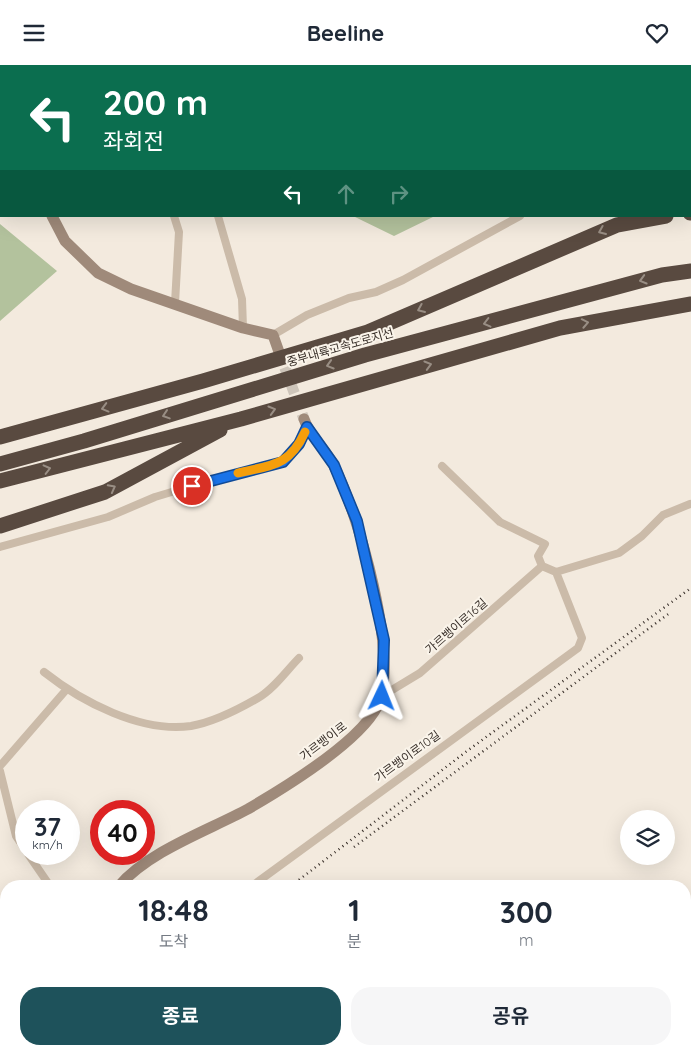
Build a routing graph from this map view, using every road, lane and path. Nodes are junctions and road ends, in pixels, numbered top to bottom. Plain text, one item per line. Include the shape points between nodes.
1 (53, 217) edge
2 (174, 217) edge
3 (218, 217) edge
4 (518, 217) edge
5 (655, 217) edge
6 (622, 220) edge
7 (691, 271) edge
8 (175, 303) junction
9 (691, 304) edge
10 (243, 328) junction
11 (273, 335) junction
12 (280, 352) tunnel mouth
13 (241, 419) junction
14 (305, 423) joint
15 (0, 437) edge
16 (0, 463) edge
17 (442, 466) dead end
18 (0, 481) edge
19 (690, 504) edge
20 (0, 526) edge
21 (0, 547) edge
22 (542, 566) junction
23 (556, 572) junction
24 (299, 657) dead end
25 (44, 672) dead end
26 (66, 690) junction
27 (382, 696) junction
28 (1, 763) edge
29 (0, 771) edge
30 (2, 785) edge
31 (15, 832) edge
32 (36, 865) edge
33 (46, 880) edge
34 (126, 880) edge
35 (260, 880) edge

1 - 8 street via 65,241 98,273 130,289
2 - 8 street via 179,233
3 - 10 street via 242,299
4 - 11 street via 403,280 307,315
5 - 6 highway
6 -> 15 highway via 368,331
7 -> 16 highway, 중부내륙고속도로지선 via 662,275 365,355 84,441
8 - 10 street
13 -> 9 highway via 560,328
10 - 11 street
11 - 12 street
18 -> 13 highway
20 -> 13 highway via 105,492
14 - 21 street via 299,444 283,462 155,497 108,517
14 - 27 street, 가르뱅이로 via 334,465 357,521 384,640
17 - 22 street via 500,522 545,544 538,556
19 - 23 street via 663,515 642,537 619,553
22 - 23 street
22 - 27 street, 가르뱅이로16길 via 420,673
23 - 35 street, 가르뱅이로10길 via 582,638 578,648
24 - 26 street via 260,697 216,719 191,726 155,725 110,711
25 - 26 street
26 - 28 street
27 - 34 street, 가르뱅이로 via 363,727 347,743 248,808 151,859
29 - 30 street
30 - 31 street
32 - 33 street

